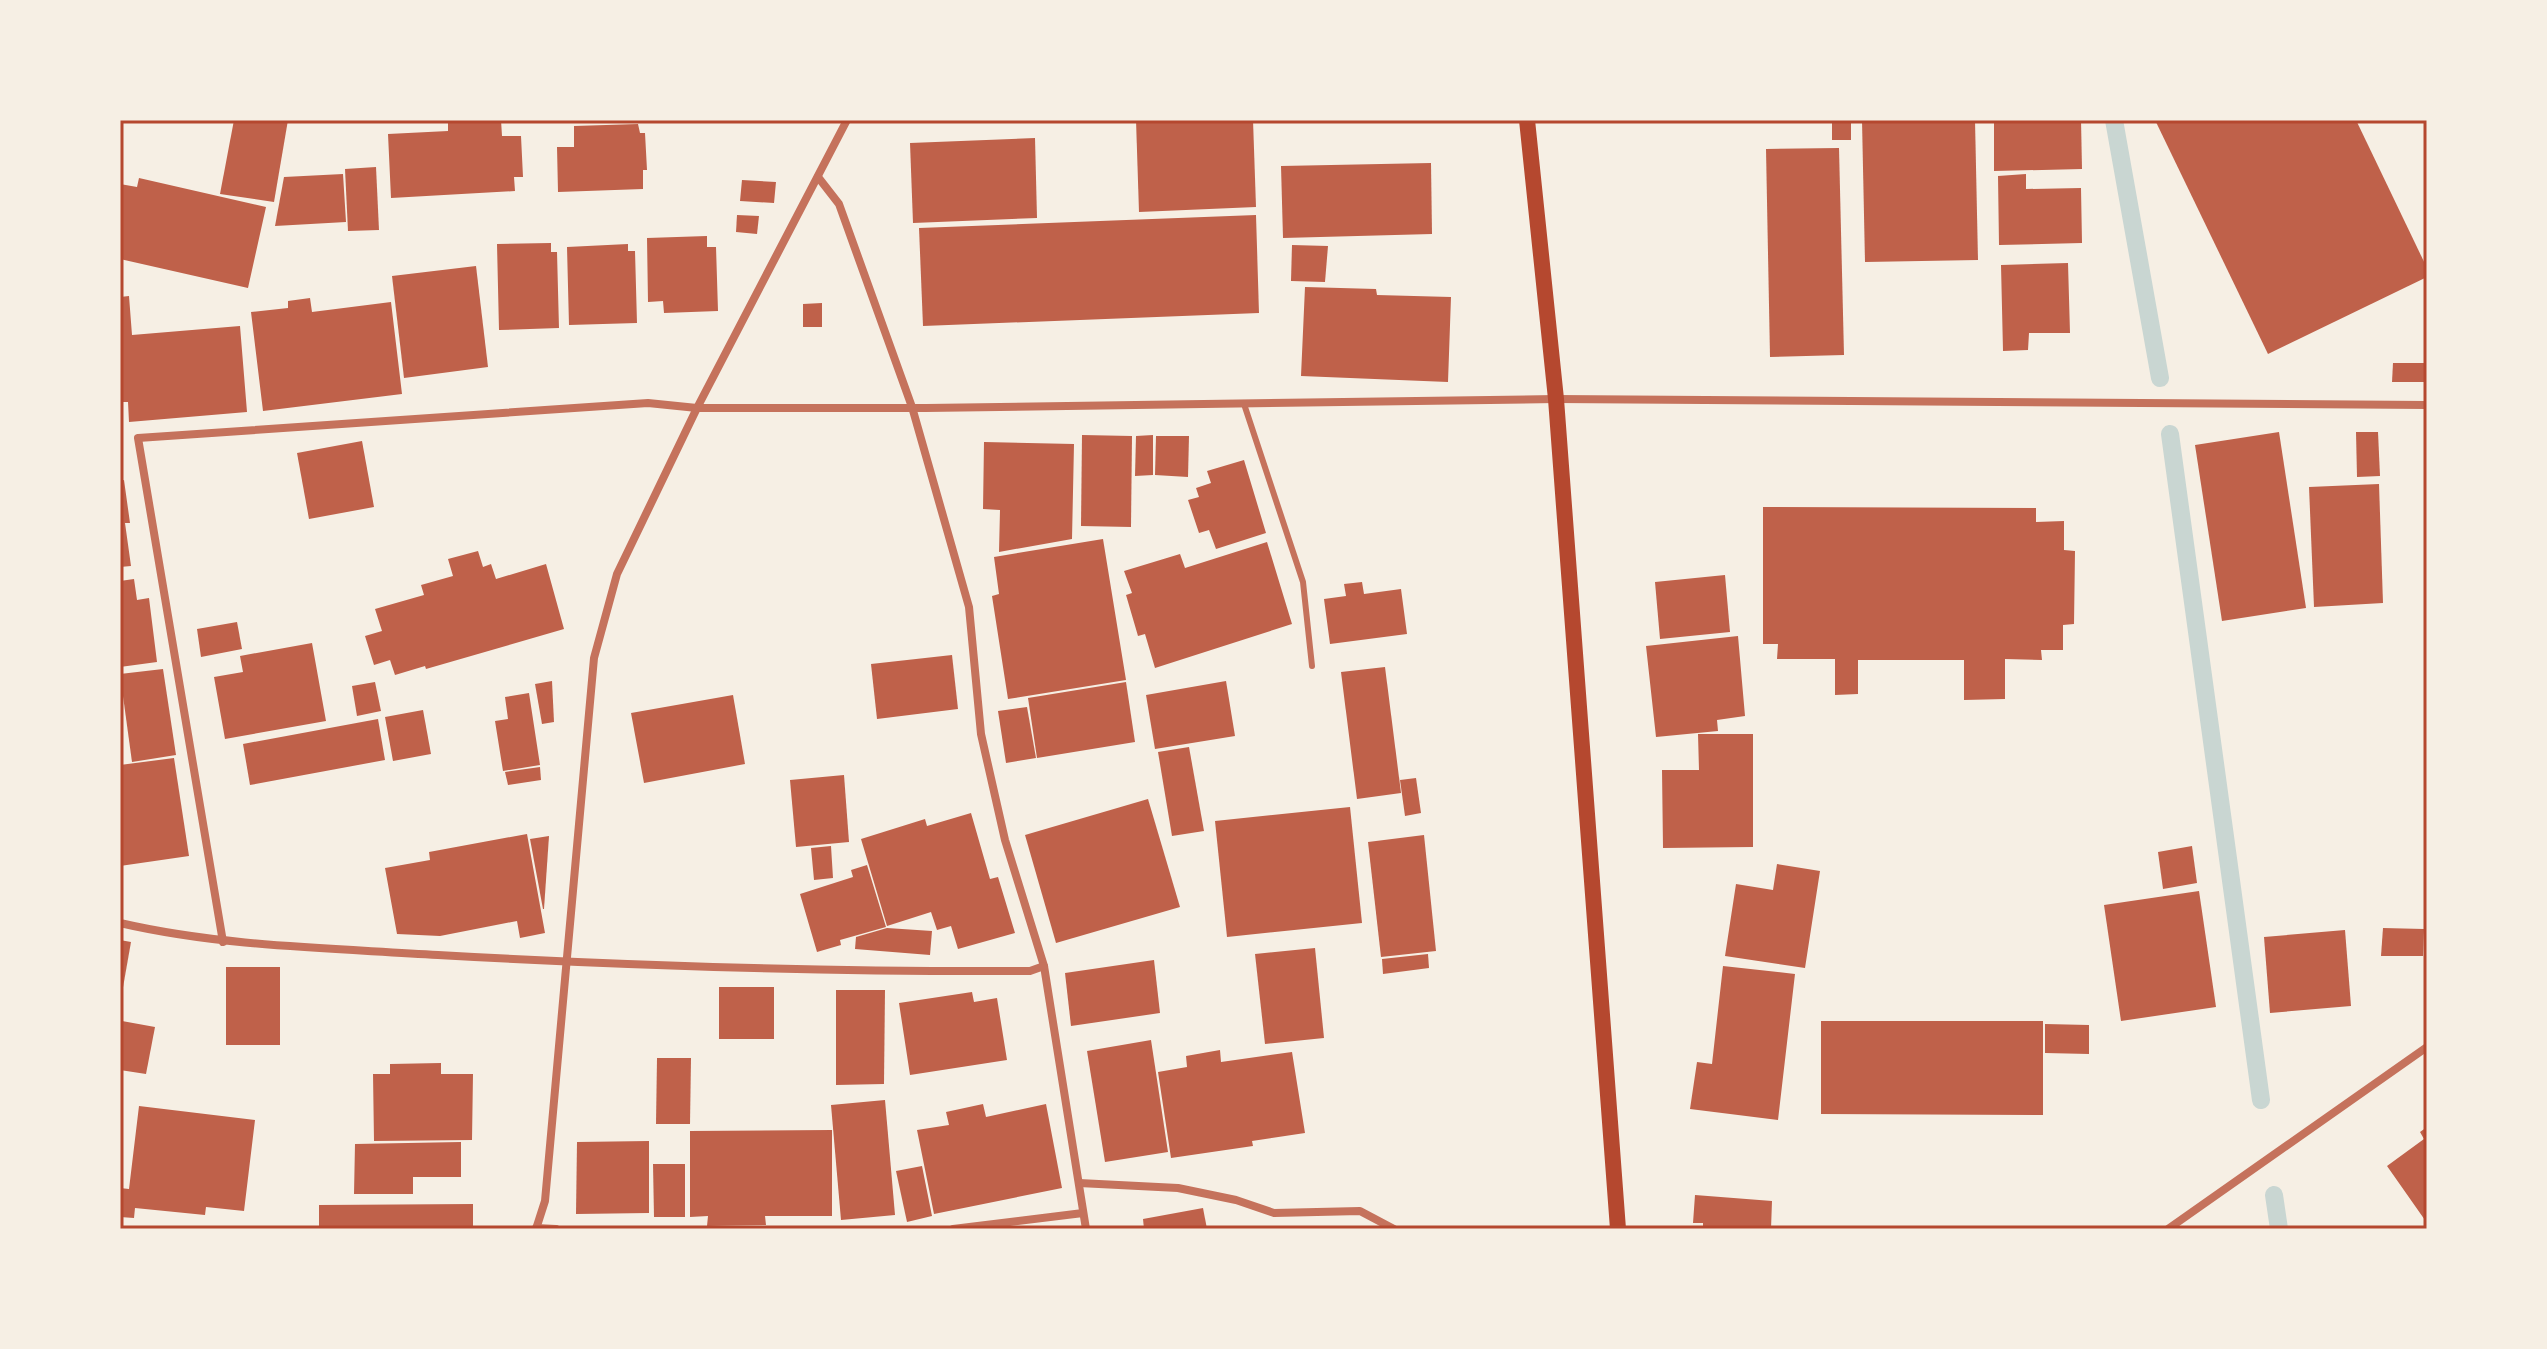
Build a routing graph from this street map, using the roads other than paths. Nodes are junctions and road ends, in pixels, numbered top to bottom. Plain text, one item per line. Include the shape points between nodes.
1 (847, 120) edge
2 (1527, 120) edge
3 (818, 177) junction
4 (1556, 399) junction
5 (1244, 404) junction
6 (2427, 405) edge
7 (912, 407) junction
8 (697, 408) junction
9 (1312, 666) dead end
10 (120, 923) edge
11 (223, 942) junction
12 (567, 962) junction
13 (1044, 966) junction
14 (2427, 1047) edge
15 (1079, 1183) junction
16 (1083, 1213) junction
17 (536, 1228) edge
18 (556, 1229) edge
19 (953, 1229) edge
20 (1086, 1229) edge
21 (1394, 1229) edge
22 (1618, 1229) edge
23 (2168, 1229) edge

1 - 3 street
2 - 4 main road
3 - 7 street via 839,204
3 - 8 street
4 - 5 street
4 - 6 street
4 - 22 main road
5 - 7 street
5 - 9 lane via 1303,582
7 - 8 street
7 - 13 street via 969,607 981,734 1005,840
8 - 11 street via 648,403 138,438
8 - 12 street via 617,574 594,658
10 - 11 street
11 - 12 street
12 - 13 street via 902,972 1030,971
12 - 17 street via 545,1201
13 - 15 street
14 - 23 street
15 - 16 street
15 - 21 street via 1178,1188 1274,1213 1360,1211
16 - 19 street
16 - 20 street
17 - 18 street

